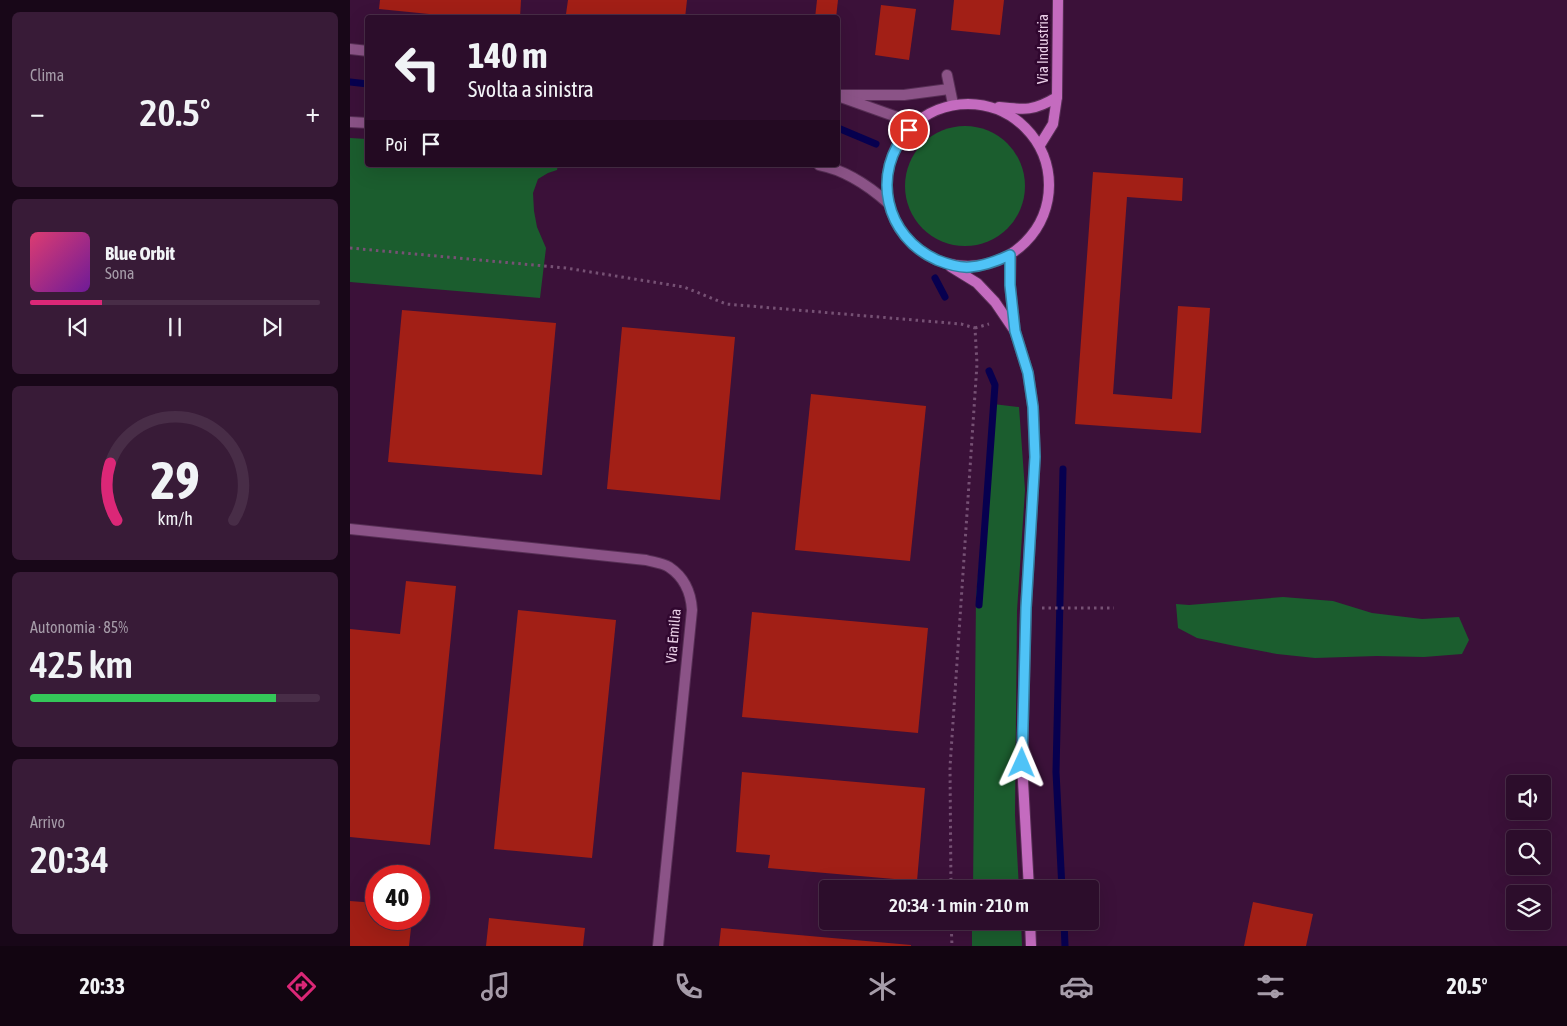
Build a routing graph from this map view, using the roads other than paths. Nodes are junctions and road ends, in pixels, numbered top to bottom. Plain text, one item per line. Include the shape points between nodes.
1 (1058, 0) edge
2 (350, 49) edge
3 (365, 50) edge
4 (948, 75) dead end
5 (949, 88) junction
6 (840, 95) edge
7 (840, 96) edge
8 (1057, 98) junction
9 (953, 104) junction
10 (993, 107) junction
11 (350, 122) edge
12 (916, 122) junction
13 (365, 123) edge
14 (1040, 145) junction
15 (829, 167) edge
16 (888, 203) junction
17 (1010, 255) junction
18 (947, 264) junction
19 (1015, 331) junction
20 (350, 529) edge
21 (1028, 880) edge
22 (1031, 930) edge
23 (658, 946) edge
24 (1032, 946) edge

1 - 8 street, Via Industria
2 - 3 street
4 - 5 street
5 - 6 street via 904,95
5 - 9 street
7 - 12 street
8 - 10 street, Via Industria via 1042,106 1023,110
8 - 14 street, Via Industria via 1053,124
9 - 10 street
9 - 12 street
10 - 14 street via 1020,121
11 - 13 street
12 - 16 street via 901,138 891,159 886,181
14 - 17 street via 1049,173 1048,202 1028,241
15 - 16 street via 870,187
16 - 18 street via 896,224 909,242 926,255
17 - 18 street via 990,264 969,267
17 - 19 street
18 - 19 street via 977,283
19 - 21 street via 1033,407 1035,457 1026,608 1022,763
20 - 23 street, Via Emilia via 646,560 668,566 685,582 692,610
22 - 24 street

